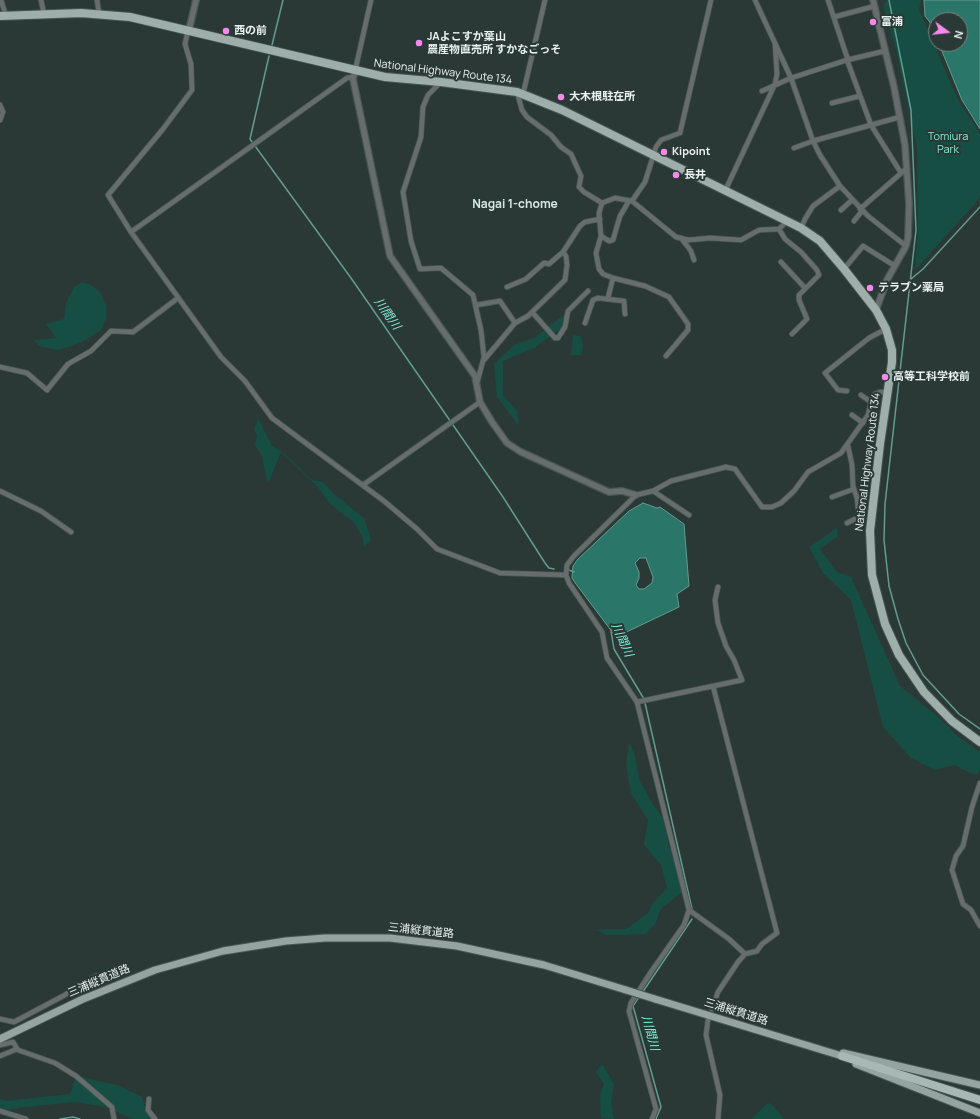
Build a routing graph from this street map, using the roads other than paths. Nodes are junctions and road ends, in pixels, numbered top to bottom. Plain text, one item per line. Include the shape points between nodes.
1 (1, 0) edge
2 (41, 0) edge
3 (97, 0) edge
4 (196, 0) edge
5 (371, 0) edge
6 (546, 0) edge
7 (711, 0) edge
8 (755, 0) edge
9 (828, 0) edge
10 (874, 3) edge
11 (44, 14) junction
12 (99, 14) junction
13 (3, 16) edge
14 (834, 17) junction
15 (189, 30) junction
16 (775, 42) junction
17 (885, 51) junction
18 (847, 60) junction
19 (354, 74) junction
20 (791, 78) junction
21 (441, 82) junction
22 (775, 84) junction
23 (762, 91) dead end
24 (520, 93) junction
25 (860, 96) junction
26 (832, 102) dead end
27 (0, 105) edge
28 (900, 117) junction
29 (0, 120) edge
30 (871, 125) junction
31 (813, 141) junction
32 (794, 148) dead end
33 (654, 156) junction
34 (907, 168) junction
35 (901, 173) junction
36 (840, 186) junction
37 (725, 191) junction
38 (852, 200) junction
39 (630, 201) junction
40 (602, 203) junction
41 (841, 210) dead end
42 (861, 210) junction
43 (600, 219) junction
44 (787, 221) junction
45 (854, 221) dead end
46 (801, 228) junction
47 (779, 229) junction
48 (131, 232) junction
49 (601, 236) junction
50 (681, 238) junction
51 (906, 246) junction
52 (563, 252) junction
53 (694, 260) dead end
54 (782, 262) dead end
55 (895, 266) junction
56 (844, 269) junction
57 (613, 278) junction
58 (507, 287) dead end
59 (805, 288) junction
60 (588, 291) dead end
61 (178, 298) junction
62 (608, 298) junction
63 (476, 305) junction
64 (876, 310) junction
65 (532, 312) junction
66 (625, 314) dead end
67 (515, 323) junction
68 (585, 323) dead end
69 (886, 329) junction
70 (792, 334) dead end
71 (666, 356) dead end
72 (484, 360) junction
73 (0, 367) edge
74 (477, 384) junction
75 (847, 391) dead end
76 (888, 392) junction
77 (861, 395) dead end
78 (480, 402) junction
79 (871, 402) junction
80 (852, 415) dead end
81 (863, 423) junction
82 (848, 446) junction
83 (363, 485) junction
84 (854, 490) junction
85 (653, 491) junction
86 (0, 492) edge
87 (636, 495) junction
88 (832, 497) dead end
89 (689, 515) dead end
90 (847, 523) dead end
91 (71, 532) dead end
92 (566, 575) junction
93 (718, 587) dead end
94 (713, 686) junction
95 (637, 702) junction
96 (980, 742) edge
97 (980, 783) edge
98 (689, 910) junction
99 (980, 926) edge
100 (745, 954) junction
101 (96, 976) dead end
102 (712, 1009) dead end
103 (0, 1019) edge
104 (708, 1020) dead end
105 (0, 1039) edge
106 (0, 1045) edge
107 (812, 1047) junction
108 (17, 1049) junction
109 (821, 1050) junction
110 (0, 1056) edge
111 (842, 1056) joint
112 (918, 1080) junction
113 (980, 1085) edge
114 (980, 1096) edge
115 (149, 1099) dead end
116 (980, 1100) edge
117 (0, 1111) edge
118 (980, 1113) edge
119 (26, 1119) edge
120 (114, 1119) edge
121 (155, 1119) edge
122 (652, 1119) edge
123 (718, 1119) edge

1 - 13 street
2 - 11 street
3 - 12 street
4 - 15 street
5 - 19 street
6 - 24 street
7 - 33 street via 680,133 662,140 656,146
8 - 16 street
9 - 14 street
10 - 14 street
10 - 17 street
11 - 12 highway, National Highway Route 134
11 - 13 highway, National Highway Route 134
12 - 15 highway, National Highway Route 134 via 130,17
14 - 18 street
15 - 19 highway, National Highway Route 134
15 - 48 street via 185,44 191,64 192,90 163,130 108,195
16 - 20 street
16 - 22 street
17 - 18 street
17 - 28 street
18 - 20 street
18 - 25 street
19 - 21 highway, National Highway Route 134
19 - 48 street
19 - 74 street via 390,256 475,376
20 - 22 street
20 - 31 street
21 - 24 highway, National Highway Route 134
21 - 63 street via 428,95 423,107 421,137 403,192 411,241 420,269 441,268 473,295
22 - 23 street
22 - 37 street
24 - 33 highway, National Highway Route 134 via 562,110
24 - 40 street via 522,110 527,118 551,135 571,154 582,176 580,187
25 - 26 street
25 - 30 street
27 - 29 street via 3,112
28 - 30 street
28 - 34 street
30 - 31 street
30 - 35 street
31 - 32 street
31 - 36 street
33 - 37 highway, National Highway Route 134
33 - 39 street via 645,182
34 - 35 street
34 - 51 street via 909,204
35 - 42 street
36 - 38 street
36 - 46 street via 813,206
37 - 44 highway, National Highway Route 134
38 - 41 street
38 - 42 street
39 - 40 street via 615,198
39 - 49 street via 620,216 613,240
39 - 50 street via 676,237
40 - 43 street
42 - 45 street
42 - 51 street
43 - 49 street
43 - 52 street via 585,222 580,226
44 - 46 highway, National Highway Route 134
44 - 47 street
46 - 56 highway, National Highway Route 134 via 820,241
47 - 50 street via 759,230 741,240
47 - 59 street via 785,239 817,270 819,275
48 - 61 street
49 - 57 street via 596,263 603,274
50 - 53 street
51 - 55 street
52 - 58 street via 549,264 544,263 526,278
52 - 65 street via 567,265 565,280
54 - 59 street
55 - 56 street via 863,246
55 - 64 street
56 - 64 highway, National Highway Route 134
57 - 62 street
57 - 71 street via 645,286 663,294 683,316 688,324 688,330
59 - 70 street via 799,295 799,300 807,319
60 - 65 street via 568,311 565,327 558,338 555,338
61 - 73 street via 133,332 111,331 91,351 68,364 47,390 27,373
61 - 83 street via 221,357 245,381 272,418
62 - 66 street via 624,301
62 - 68 street via 593,300
63 - 67 street via 500,301
63 - 72 street
64 - 69 highway, National Highway Route 134
65 - 67 street
67 - 72 street
69 - 75 street via 869,338 825,373 838,390
69 - 76 highway, National Highway Route 134 via 892,356
72 - 74 street
74 - 78 street
76 - 79 street via 875,394
76 - 96 highway, National Highway Route 134 via 870,531 872,575 877,600 892,640 912,676 936,705
77 - 79 street
78 - 83 street
78 - 87 street via 508,443 521,452 609,492 622,491
79 - 81 street
80 - 81 street
81 - 82 street
82 - 84 street
82 - 85 street via 841,453 808,472 789,497 772,507 762,507 735,469 726,467 671,481
83 - 92 street via 417,528 437,549 500,573
84 - 88 street
84 - 90 street via 858,498 859,517
85 - 87 street
85 - 89 street
86 - 91 street via 41,511
87 - 92 street via 574,556 567,565
92 - 95 street via 602,632 607,658
93 - 94 street via 715,600 718,623 742,680
94 - 95 street
94 - 100 street via 777,933 757,951
95 - 98 street
97 - 99 street via 963,846 956,856 952,870 963,904
98 - 100 street
98 - 122 street via 684,925 643,984 629,1011 656,1110
100 - 102 street via 718,992
101 - 103 street via 14,1022
104 - 123 street via 706,1035 720,1095
105 - 107 main road, 三浦縦貫道路, bridge via 83,999 155,970 223,951 324,938 390,938 457,946 544,965
106 - 108 street via 13,1042
107 - 109 main road, 三浦縦貫道路
107 - 113 main road
108 - 110 street
108 - 120 street via 56,1063 76,1076 112,1107
109 - 111 main road, 三浦縦貫道路
109 - 118 main road
111 - 112 highway
112 - 114 highway
112 - 116 highway
115 - 121 street via 148,1110
117 - 119 street

